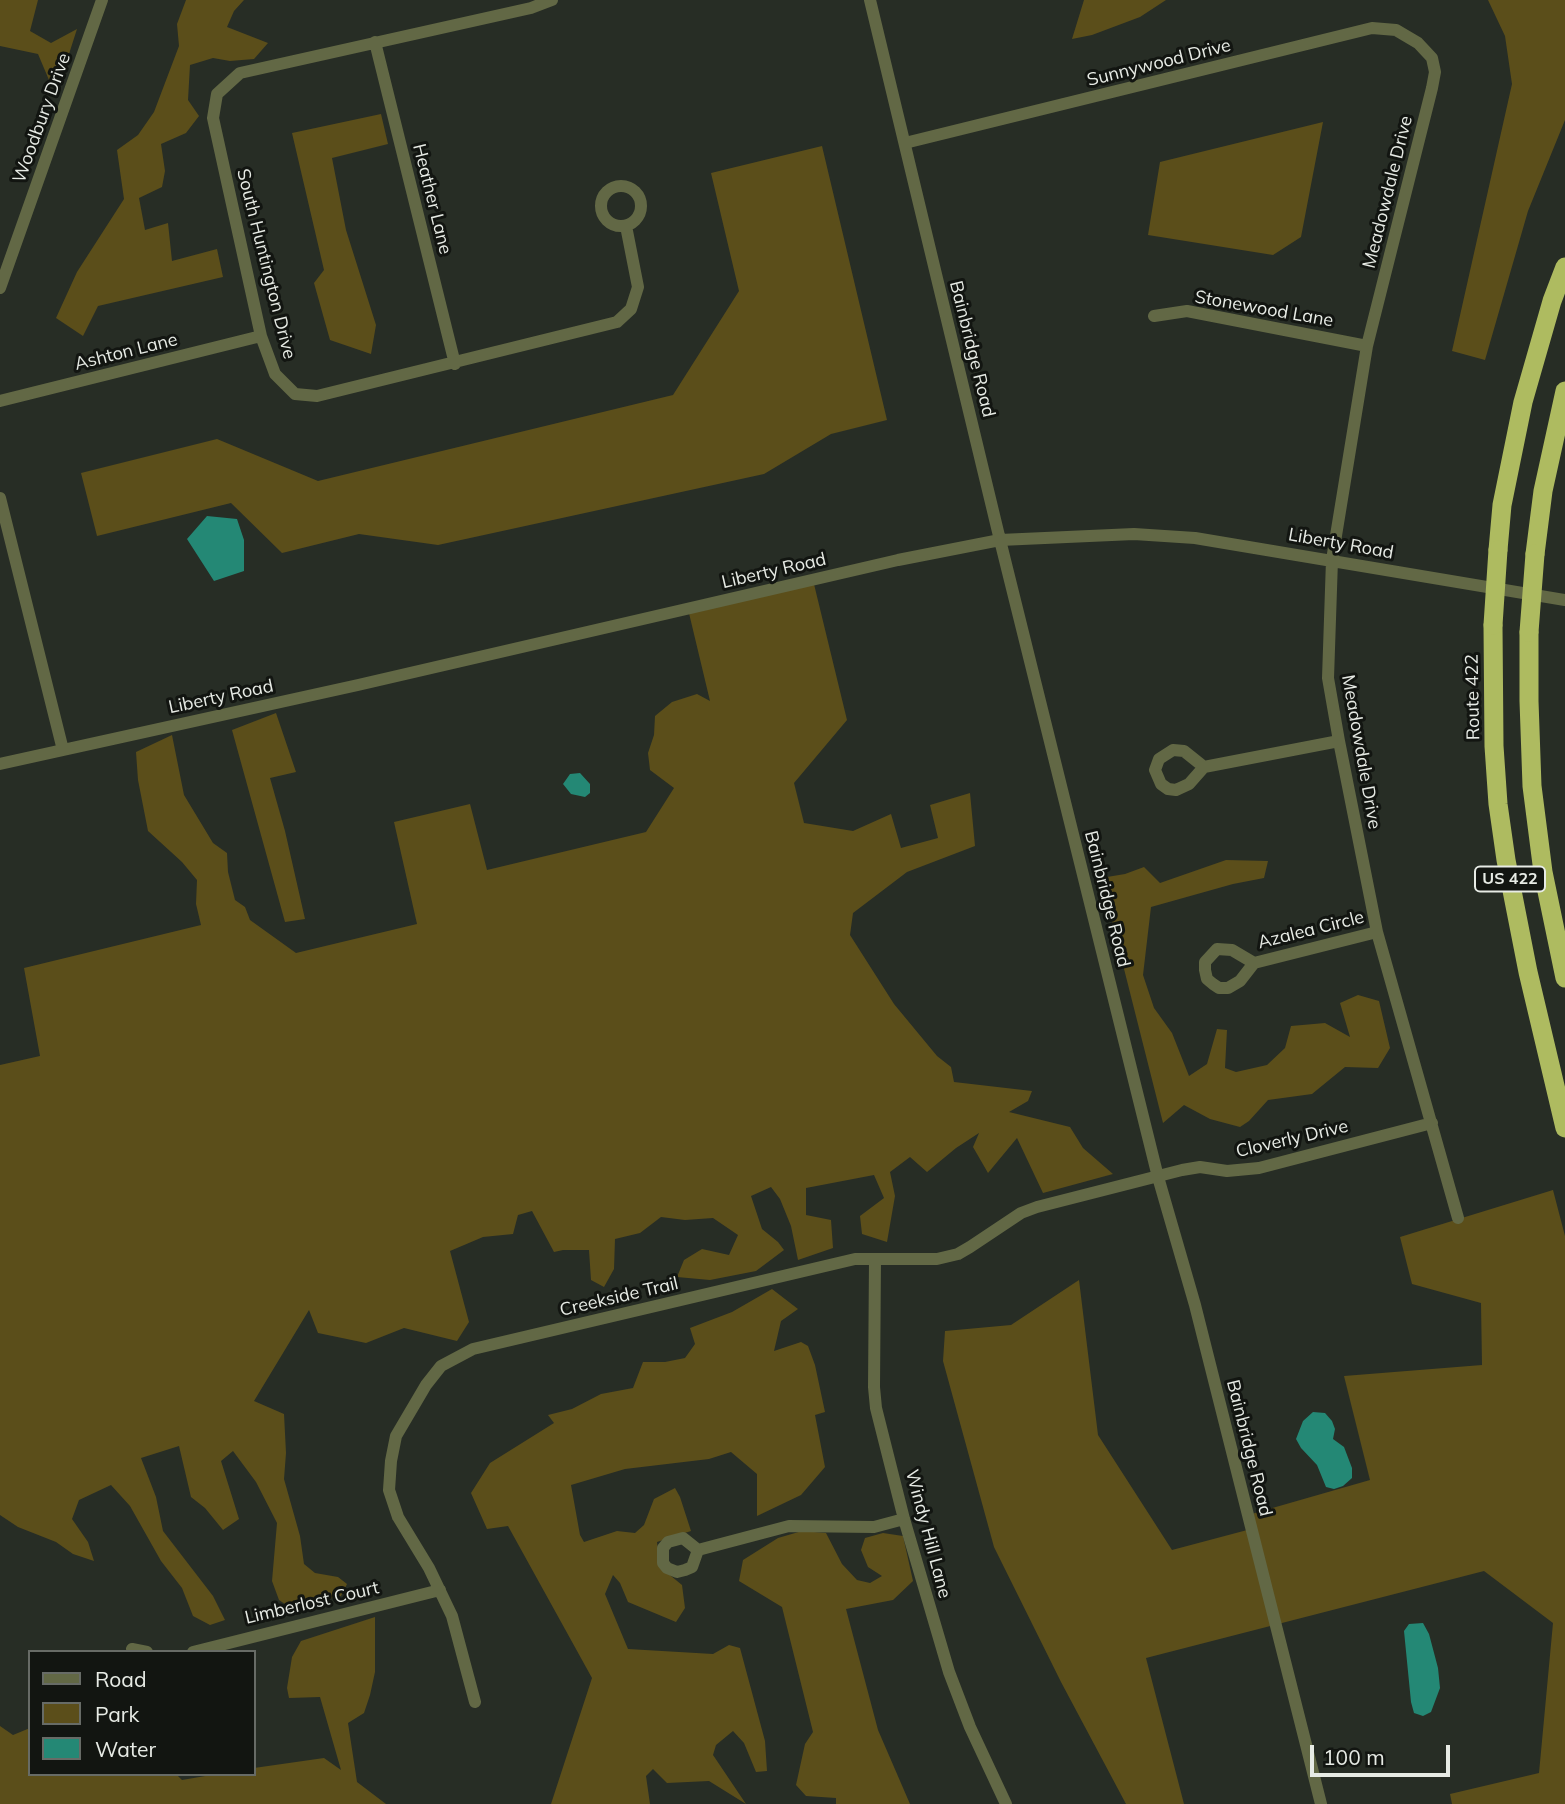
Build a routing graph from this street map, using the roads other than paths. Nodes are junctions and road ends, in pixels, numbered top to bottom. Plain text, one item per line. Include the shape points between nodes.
1 (102, 0) edge
2 (552, 0) edge
3 (870, 0) edge
4 (375, 43) junction
5 (1419, 43) joint
6 (905, 144) junction
7 (625, 226) dead end
8 (1565, 267) edge
9 (0, 288) edge
10 (1154, 316) dead end
11 (261, 336) junction
12 (1367, 346) junction
13 (455, 364) junction
14 (1565, 391) edge
15 (0, 401) edge
16 (0, 498) edge
17 (2, 517) edge
18 (1000, 540) junction
19 (1332, 560) junction
20 (1565, 600) edge
21 (1339, 741) junction
22 (62, 750) junction
23 (0, 764) edge
24 (1204, 767) dead end
25 (1377, 932) junction
26 (1254, 963) dead end
27 (1565, 978) edge
28 (1432, 1123) junction
29 (1565, 1128) edge
30 (1158, 1177) junction
31 (1458, 1218) dead end
32 (875, 1260) junction
33 (904, 1519) junction
34 (698, 1550) dead end
35 (440, 1590) junction
36 (132, 1649) dead end
37 (137, 1650) edge
38 (202, 1650) edge
39 (475, 1702) dead end
40 (1006, 1804) edge
41 (1321, 1804) edge

1 - 9 street, Woodbury Drive
2 - 4 street, South Huntington Drive
3 - 6 street, Bainbridge Road
4 - 11 street, South Huntington Drive via 240,73 217,94 213,118
4 - 13 street, Heather Lane
5 - 6 street, Sunnywood Drive via 1396,30 1372,28
5 - 12 street, Meadowdale Drive via 1432,58 1435,72
6 - 18 street, Bainbridge Road
7 - 13 street, South Huntington Drive via 638,287 631,309 617,322
8 - 29 highway, Route 422 / US 422, bridge via 1523,402 1502,505 1493,625 1494,746 1506,860
10 - 12 street, Stonewood Lane via 1187,311
11 - 13 street, South Huntington Drive via 275,374 295,394 317,396
11 - 15 street, Ashton Lane
12 - 19 street, Meadowdale Drive
14 - 27 highway, US 422, bridge via 1543,491 1529,632 1532,786 1543,872
16 - 17 street
17 - 22 street
18 - 19 street, Liberty Road via 1169,536
18 - 22 street, Liberty Road
18 - 30 street, Bainbridge Road
19 - 20 street, Liberty Road
19 - 21 street, Meadowdale Drive via 1328,678
21 - 24 street
21 - 25 street, Meadowdale Drive
22 - 23 street, Liberty Road
25 - 26 street, Azalea Circle
25 - 28 street, Meadowdale Drive
28 - 30 street, Cloverly Drive via 1259,1168 1227,1171 1200,1167
28 - 31 street, Meadowdale Drive
30 - 32 street, Creekside Trail via 1021,1213 958,1254
30 - 41 street, Bainbridge Road via 1195,1305
32 - 33 street, Windy Hill Lane via 876,1408
32 - 35 street, Creekside Trail via 855,1259 473,1349 442,1366 396,1436 389,1490 398,1517
33 - 34 street via 874,1527 789,1526
33 - 40 street, Windy Hill Lane via 949,1672
35 - 38 street, Limberlost Court
35 - 39 street, Creekside Trail via 456,1628
36 - 37 street

